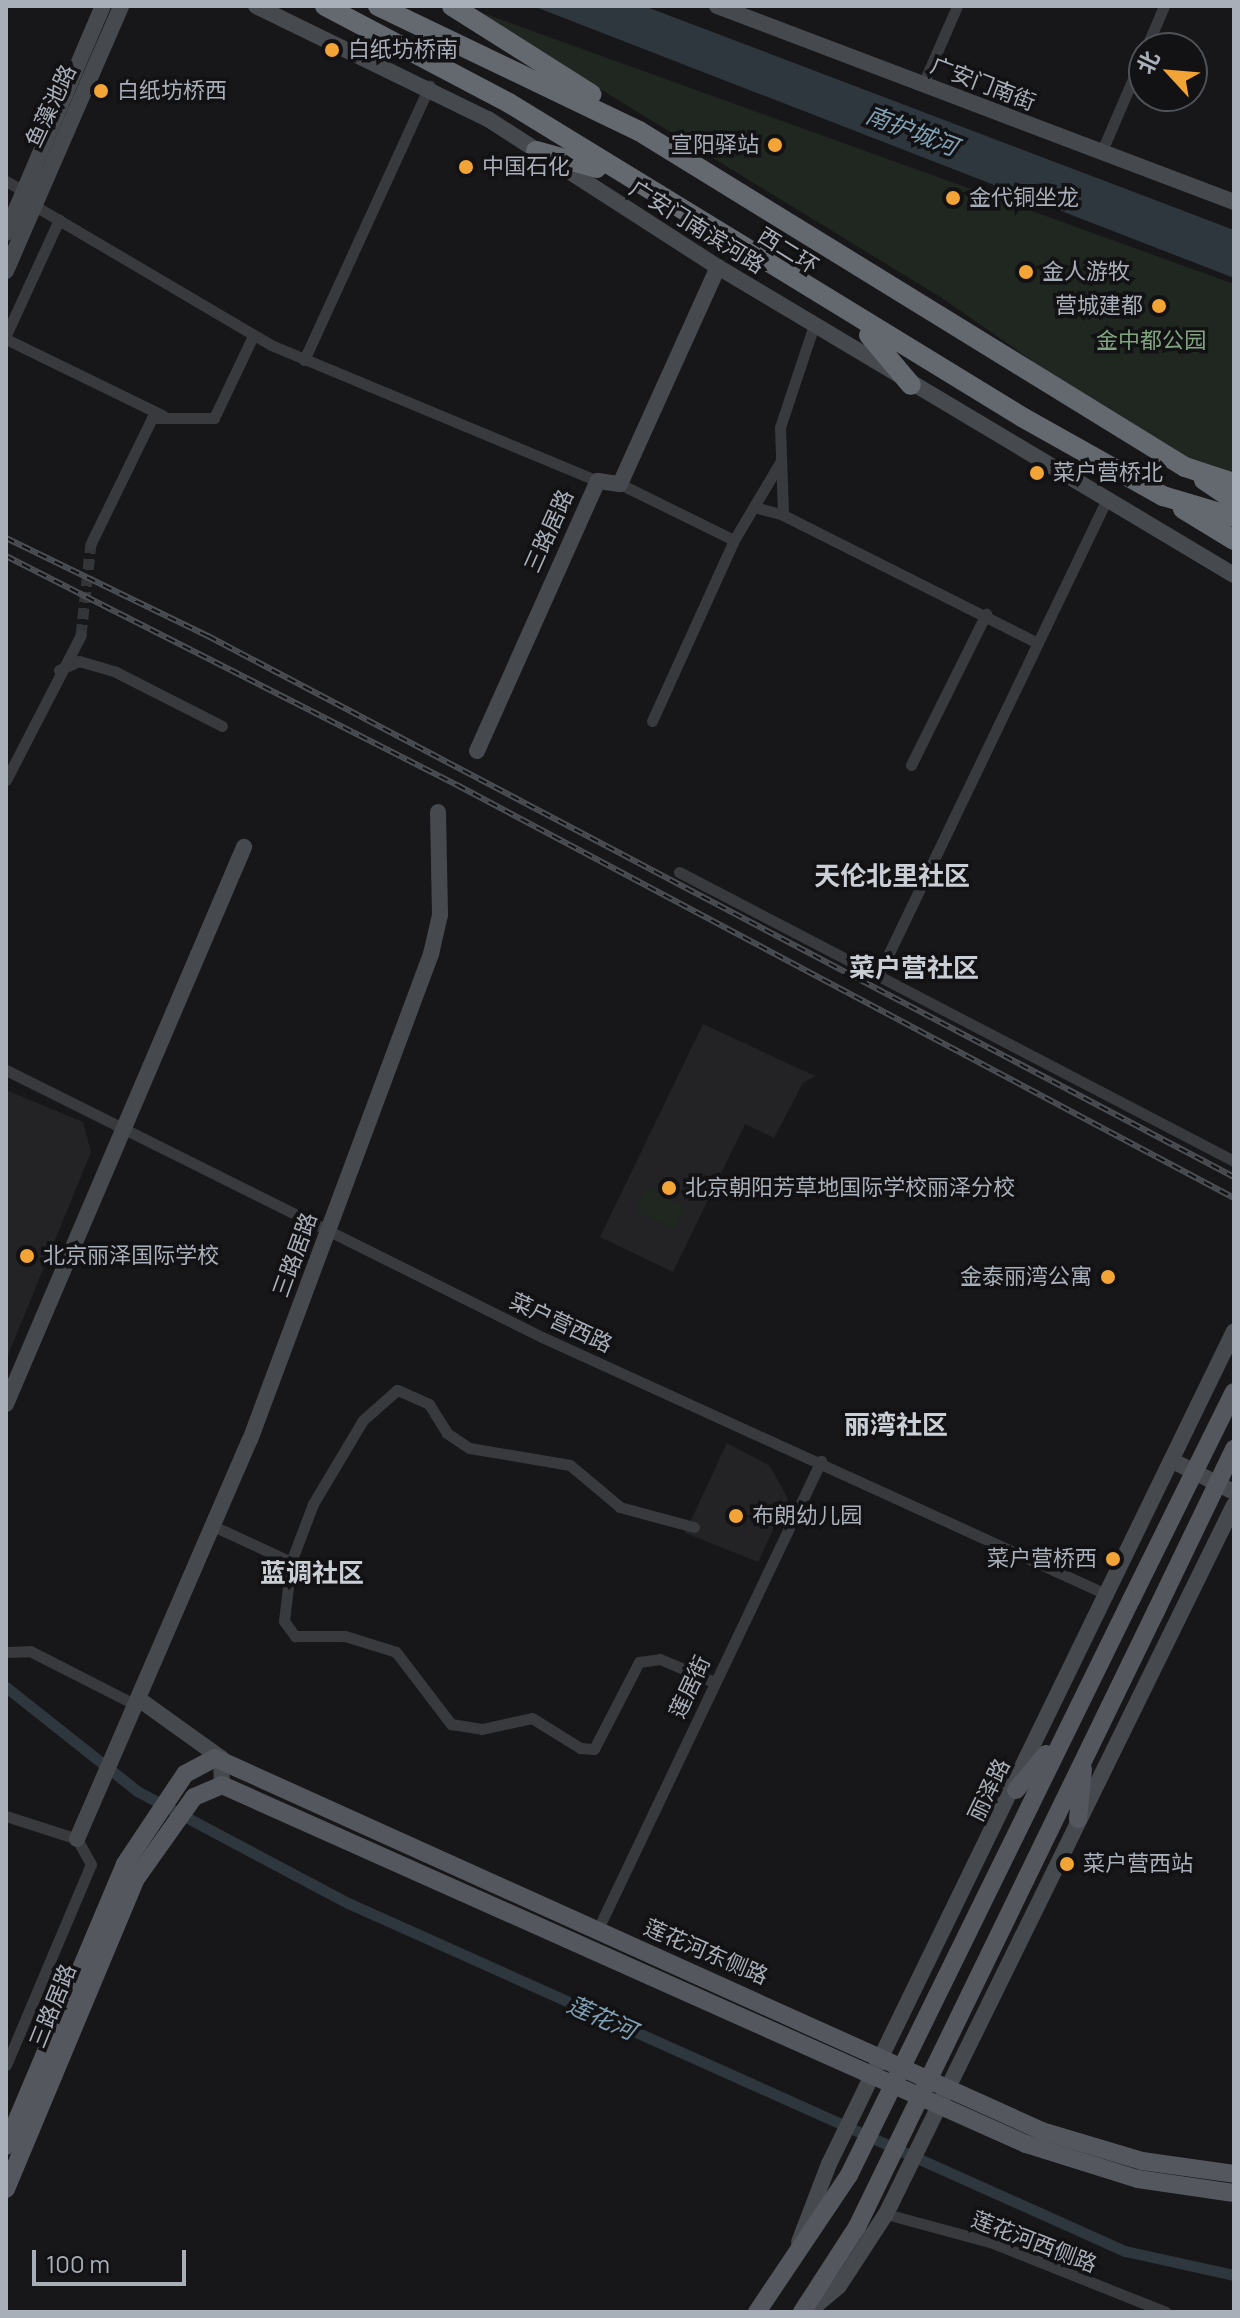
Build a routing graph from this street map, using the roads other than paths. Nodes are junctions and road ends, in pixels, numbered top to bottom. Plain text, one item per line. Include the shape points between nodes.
1 (103, 6) edge
2 (121, 6) edge
3 (325, 6) edge
4 (378, 6) edge
5 (452, 6) edge
6 (717, 6) edge
7 (738, 6) edge
8 (957, 6) edge
9 (1164, 6) edge
10 (262, 7) edge
11 (1153, 32) edge
12 (925, 81) junction
13 (430, 85) junction
14 (1128, 91) edge
15 (639, 131) junction
16 (1103, 149) junction
17 (536, 151) junction
18 (616, 173) junction
19 (13, 185) edge
20 (1234, 193) edge
21 (1234, 202) edge
22 (35, 206) junction
23 (59, 220) junction
24 (6, 233) edge
25 (718, 267) junction
26 (6, 271) edge
27 (859, 323) junction
28 (814, 325) junction
29 (253, 336) junction
30 (6, 337) edge
31 (304, 360) junction
32 (911, 385) junction
33 (162, 415) junction
34 (781, 460) junction
35 (1185, 467) junction
36 (598, 481) junction
37 (1234, 483) edge
38 (620, 484) junction
39 (1163, 496) junction
40 (1234, 500) edge
41 (1106, 501) junction
42 (754, 507) junction
43 (783, 515) junction
44 (1234, 517) edge
45 (734, 540) junction
46 (1234, 542) edge
47 (91, 543) tunnel mouth
48 (1234, 575) edge
49 (986, 614) junction
50 (81, 635) tunnel mouth
51 (1037, 643) junction
52 (59, 670) junction
53 (652, 721) dead end
54 (222, 726) dead end
55 (477, 751) dead end
56 (911, 765) dead end
57 (6, 780) edge
58 (438, 812) dead end
59 (244, 847) dead end
60 (679, 872) dead end
61 (878, 976) junction
62 (6, 1070) edge
63 (124, 1126) junction
64 (1234, 1161) edge
65 (331, 1233) junction
66 (1234, 1331) edge
67 (1234, 1392) edge
68 (6, 1404) edge
69 (1234, 1449) edge
70 (821, 1461) junction
71 (1173, 1461) junction
72 (1234, 1492) edge
73 (1234, 1505) edge
74 (211, 1525) junction
75 (694, 1527) dead end
76 (291, 1562) junction
77 (1108, 1595) junction
78 (6, 1652) edge
79 (714, 1682) junction
80 (139, 1703) junction
81 (1067, 1727) junction
82 (1084, 1755) junction
83 (221, 1758) junction
84 (222, 1785) junction
85 (1016, 1790) junction
86 (6, 1816) edge
87 (1078, 1819) junction
88 (77, 1839) junction
89 (597, 1931) junction
90 (6, 2065) edge
91 (875, 2072) junction
92 (895, 2082) junction
93 (921, 2094) junction
94 (941, 2102) junction
95 (6, 2146) edge
96 (1234, 2174) edge
97 (6, 2189) edge
98 (1234, 2193) edge
99 (886, 2214) junction
100 (787, 2271) junction
101 (757, 2312) edge
102 (802, 2312) edge
103 (808, 2312) edge
104 (1166, 2312) edge

1 - 19 street, 鱼藻池路
2 - 22 street, 鱼藻池路
3 - 18 highway, 西二环 via 496,95
4 - 15 highway, 西二环
5 - 15 highway
6 - 12 street, 广安门南街
7 - 12 street, 广安门南街
8 - 12 street
9 - 11 street
10 - 13 street, 广安门南滨河路
12 - 16 street, 广安门南街
13 - 17 street, 广安门南滨河路
13 - 31 street
14 - 16 street
15 - 35 highway, 西二环
16 - 20 street, 广安门南街
16 - 21 street, 广安门南街
17 - 18 highway
17 - 25 street, 广安门南滨河路
18 - 27 highway, 西二环
19 - 24 street, 鱼藻池路
22 - 23 street
22 - 26 street, 鱼藻池路
23 - 29 street
23 - 30 street
25 - 28 street, 广安门南滨河路
25 - 38 street
27 - 32 highway
27 - 39 highway, 西二环
28 - 32 street, 广安门南滨河路
28 - 34 street via 792,377
29 - 31 street
29 - 33 street via 214,418
30 - 33 street
31 - 36 street
32 - 41 street, 广安门南滨河路
33 - 47 street via 152,418
34 - 42 street
34 - 43 street
35 - 37 highway, 西二环
35 - 40 highway
36 - 38 street, 三路居路
36 - 55 street, 三路居路
38 - 45 street
39 - 44 highway, 西二环
39 - 46 highway
41 - 48 street, 广安门南滨河路
41 - 51 street
42 - 43 street
42 - 45 street
43 - 49 street
45 - 53 street
49 - 51 street
49 - 56 street
50 - 52 street
51 - 61 street
52 - 54 street via 79,661 114,671
52 - 57 street
58 - 65 street, 三路居路 via 437,938
59 - 63 street
60 - 61 street
61 - 64 street
62 - 63 street, 菜户营西路
63 - 65 street, 菜户营西路
63 - 68 street
65 - 70 street, 菜户营西路
65 - 74 street, 三路居路
66 - 71 street, 丽泽路
67 - 81 main road, 丽泽路, bridge
69 - 82 main road, bridge
70 - 77 street, 菜户营西路
70 - 79 street, 莲居街
71 - 72 street
71 - 77 street, 丽泽路
73 - 87 street
74 - 76 street
74 - 80 street, 三路居路
75 - 76 street via 620,1507 570,1465 469,1448 447,1433 429,1404 397,1390 363,1420 331,1468
76 - 79 street via 284,1621 295,1636 345,1636 396,1652 451,1724 482,1729 532,1718 594,1749 639,1662 660,1659
77 - 85 street, 丽泽路
78 - 80 street via 30,1651
79 - 89 street, 莲居街
80 - 83 street
80 - 88 street, 三路居路
81 - 85 main road
81 - 92 main road, 丽泽路
82 - 87 main road
82 - 93 main road
83 - 84 street
83 - 89 main road, 莲花河东侧路
83 - 95 main road, 三路居路 via 196,1764 142,1836 96,1921
84 - 91 main road, 莲花河东侧路 via 587,1952
84 - 97 main road, 三路居路 via 194,1797 158,1847 103,1943
85 - 91 street, 丽泽路
86 - 88 street
87 - 94 street
88 - 90 street via 90,1868
89 - 91 main road, 莲花河东侧路
91 - 92 main road, 莲花河东侧路
91 - 100 street, 丽泽路 via 829,2164
92 - 93 main road, 莲花河东侧路
92 - 100 main road, 丽泽路 via 849,2175
93 - 94 main road, 莲花河东侧路
93 - 102 main road via 877,2187
94 - 96 main road, 莲花河东侧路 via 1097,2150
94 - 98 main road, 莲花河东侧路 via 1086,2165
94 - 99 street
99 - 103 street via 839,2286
99 - 104 street, 莲花河西侧路 via 990,2242
100 - 101 main road, 丽泽路

